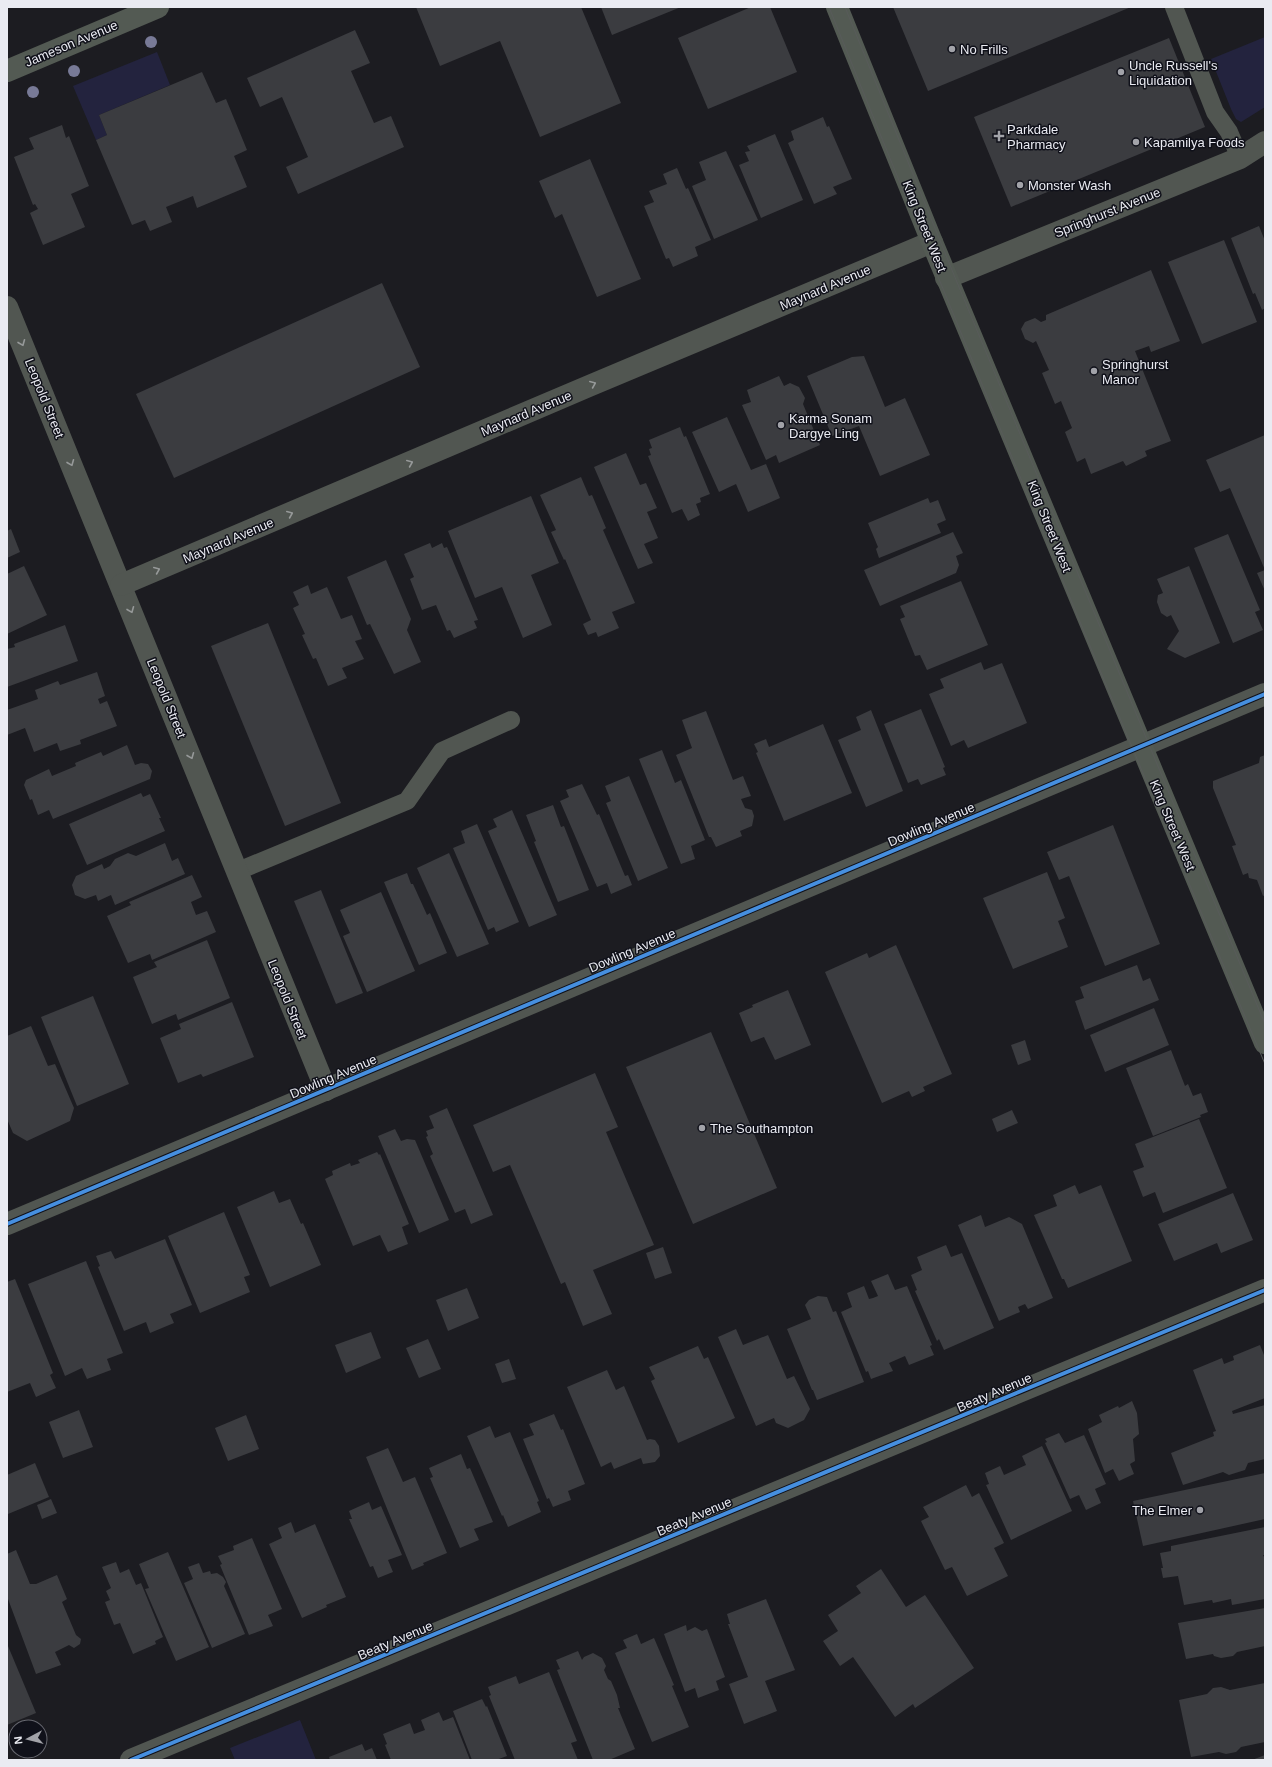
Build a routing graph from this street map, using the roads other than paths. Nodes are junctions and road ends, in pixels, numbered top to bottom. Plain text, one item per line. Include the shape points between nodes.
1 (158, 7) edge
2 (837, 7) edge
3 (1174, 7) edge
4 (7, 71) edge
5 (1265, 142) edge
6 (1240, 158) junction
7 (932, 242) junction
8 (946, 278) junction
9 (7, 307) edge
10 (121, 585) junction
11 (1265, 694) edge
12 (511, 720) dead end
13 (1140, 747) junction
14 (238, 871) junction
15 (1265, 1043) edge
16 (326, 1090) junction
17 (7, 1224) edge
18 (1265, 1290) edge
19 (131, 1760) edge

1 - 4 main road, Jameson Avenue
2 - 7 main road, King Street West
3 - 6 lane via 1215,112 1229,132
5 - 6 street, Springhurst Avenue
6 - 8 street, Springhurst Avenue
7 - 8 main road, King Street West
10 -> 7 street, Maynard Avenue
8 - 13 main road, King Street West
9 -> 10 street, Leopold Street
10 -> 14 street, Leopold Street
11 - 13 street, Dowling Avenue
12 - 14 lane via 442,751 407,801
13 - 15 main road, King Street West
13 - 16 street, Dowling Avenue
14 - 16 street, Leopold Street
16 - 17 street, Dowling Avenue
18 - 19 street, Beaty Avenue

